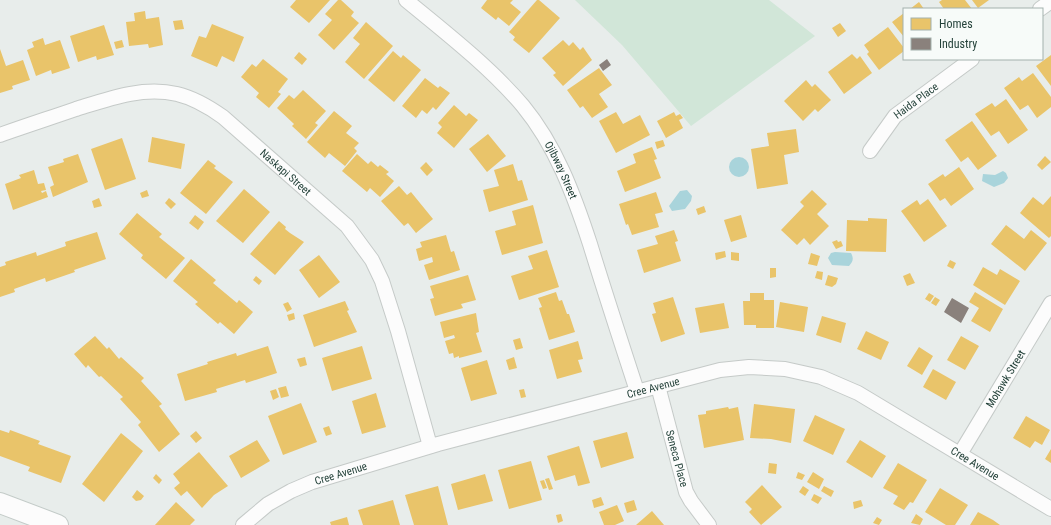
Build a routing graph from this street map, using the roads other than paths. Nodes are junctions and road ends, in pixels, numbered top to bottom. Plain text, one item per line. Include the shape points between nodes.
1 (406, 0) edge
2 (1051, 1) edge
3 (1041, 8) edge
4 (971, 60) edge
5 (0, 135) edge
6 (870, 151) dead end
7 (1051, 303) edge
8 (658, 386) junction
9 (637, 391) junction
10 (430, 446) junction
11 (960, 454) junction
12 (0, 503) edge
13 (1051, 509) edge
14 (58, 525) edge
15 (243, 525) edge
16 (709, 525) edge

1 - 9 street, Ojibway Street via 505,86 523,106 552,149 584,226
2 - 3 street
4 - 6 street, Haida Place via 895,116
5 - 10 street, Naskapi Street via 113,97 153,91 189,98 204,104 223,117 347,226 372,260 382,281 399,335
7 - 11 street, Mohawk Street
8 - 9 street, Cree Avenue
8 - 11 street, Cree Avenue via 735,368 766,367 805,373 858,393
8 - 16 street, Seneca Place via 686,492
9 - 10 street, Cree Avenue
10 - 15 street, Cree Avenue via 312,482 268,504
11 - 13 street, Cree Avenue
12 - 14 main road

